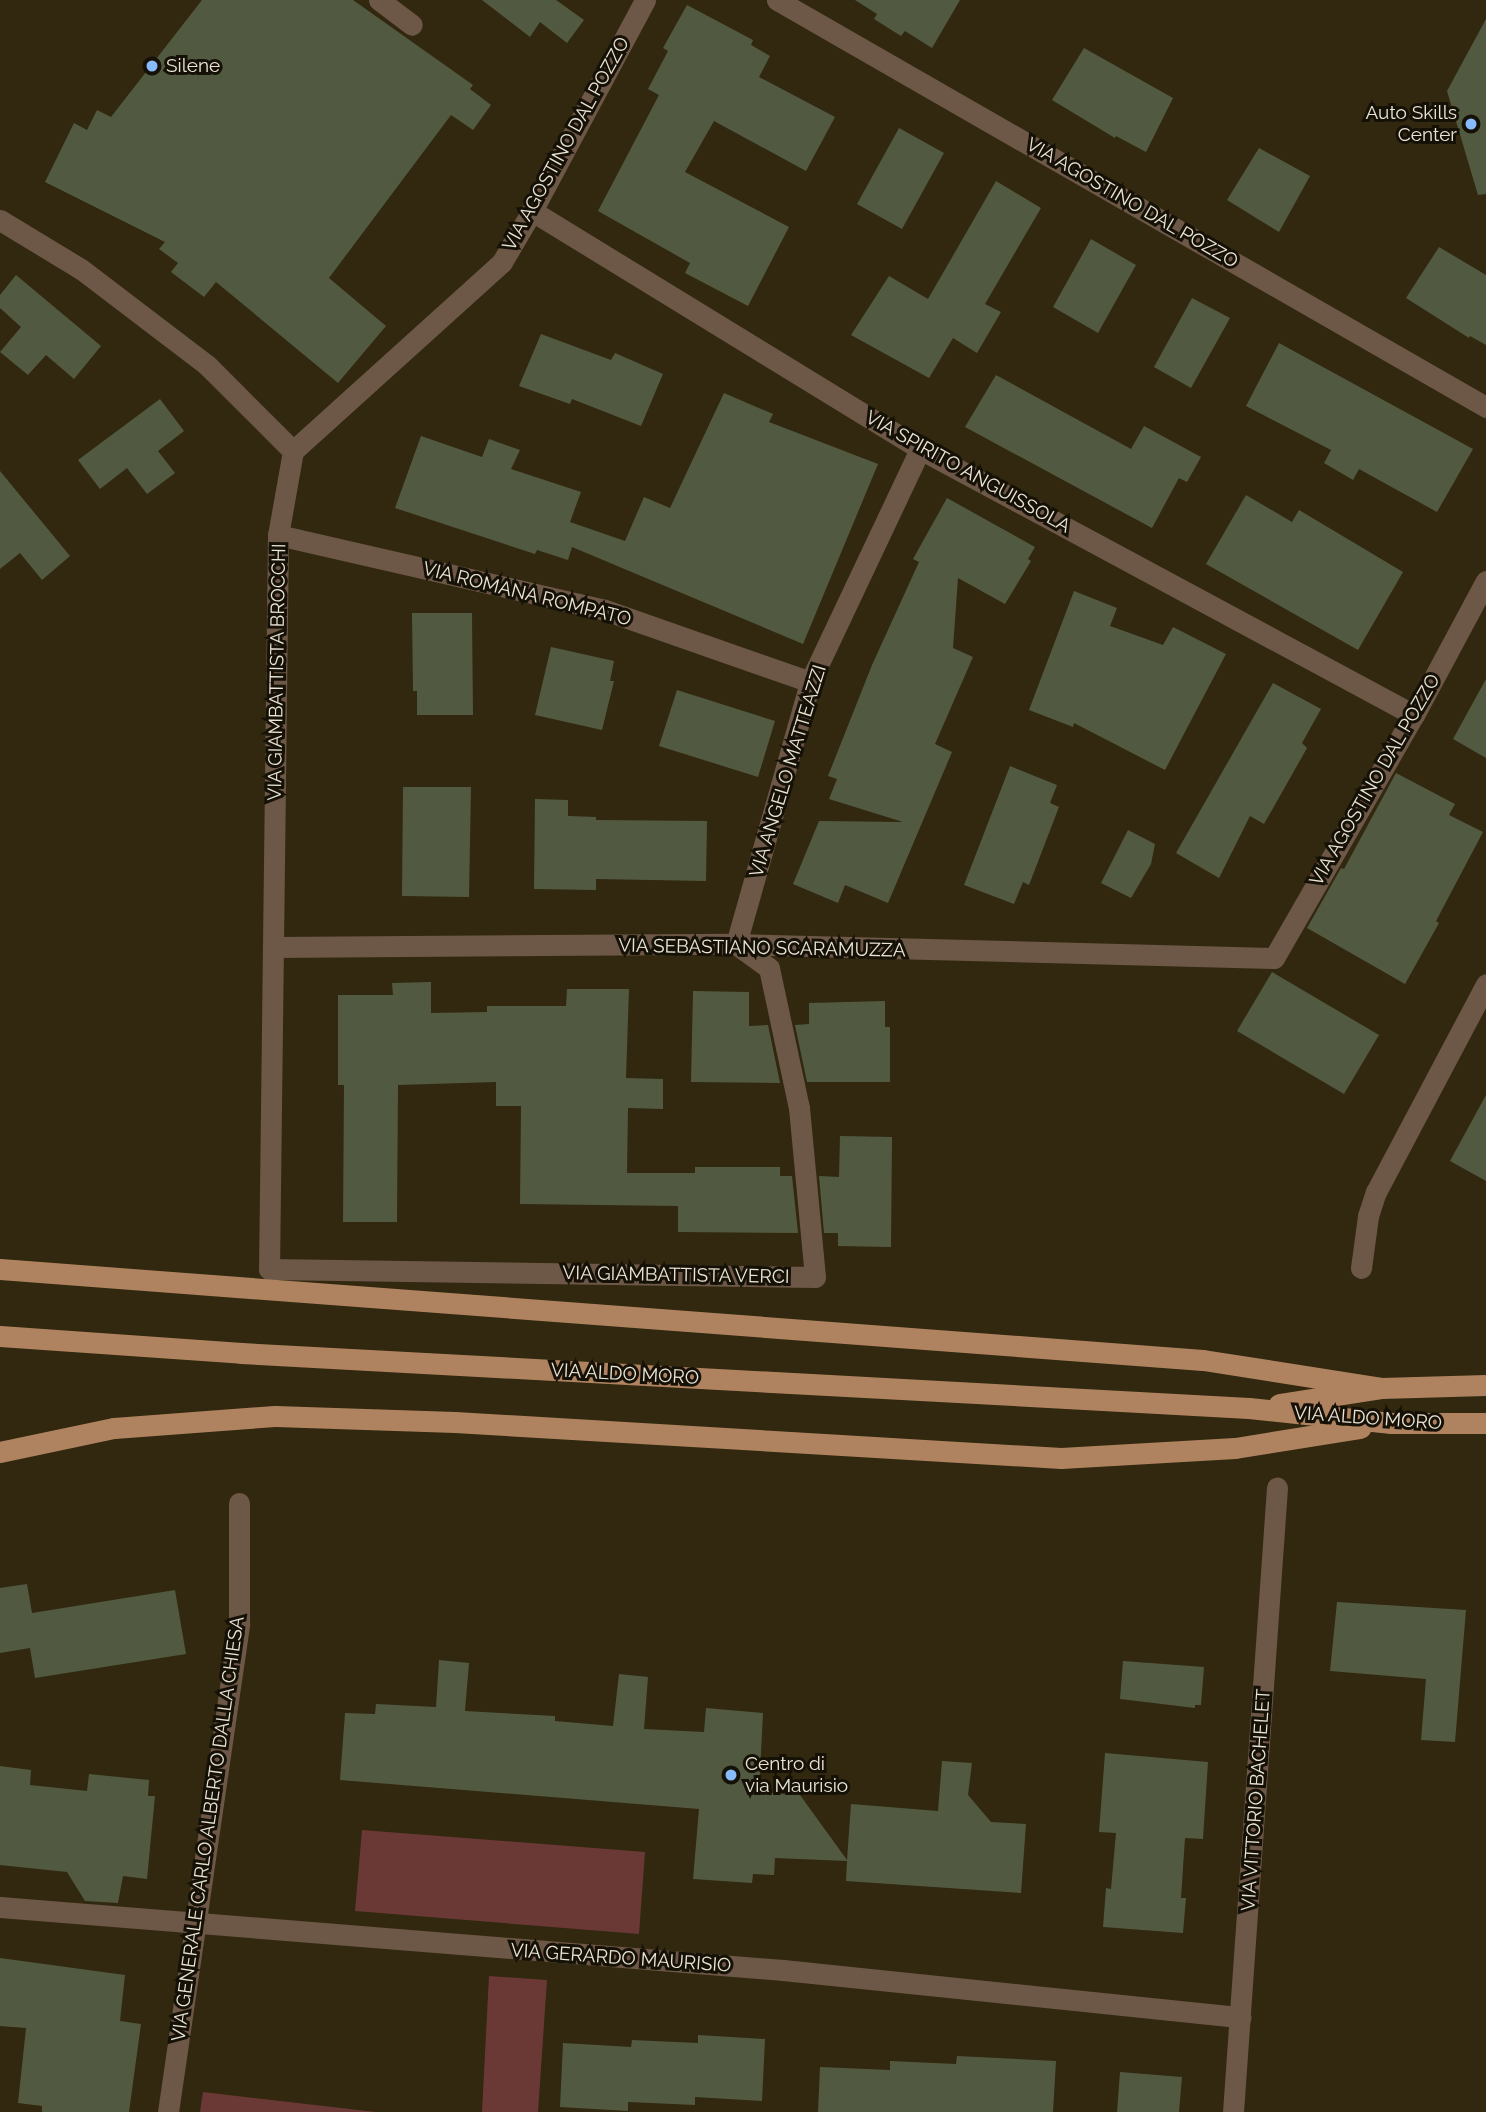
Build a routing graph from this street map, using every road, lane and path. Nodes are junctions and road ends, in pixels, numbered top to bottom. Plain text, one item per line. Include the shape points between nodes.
1 (379, 0) edge
2 (645, 0) edge
3 (777, 0) edge
4 (412, 25) dead end
5 (532, 211) junction
6 (0, 220) edge
7 (1486, 407) edge
8 (920, 449) junction
9 (293, 451) junction
10 (278, 536) junction
11 (1486, 581) edge
12 (810, 682) junction
13 (1414, 715) junction
14 (736, 944) junction
15 (273, 947) junction
16 (1251, 956) joint
17 (1486, 984) edge
18 (1362, 1268) dead end
19 (0, 1269) edge
20 (269, 1269) joint
21 (0, 1336) edge
22 (1486, 1385) edge
23 (1381, 1388) junction
24 (1249, 1408) junction
25 (1391, 1423) junction
26 (1486, 1423) edge
27 (0, 1452) edge
28 (1277, 1488) dead end
29 (239, 1503) dead end
30 (0, 1908) edge
31 (195, 1922) junction
32 (1241, 2017) junction
33 (169, 2112) edge
34 (1233, 2112) edge

1 - 4 street
2 - 5 street, VIA AGOSTINO DAL POZZO
3 - 7 street, VIA AGOSTINO DAL POZZO
5 - 8 street, VIA SPIRITO ANGUISSOLA
5 - 9 street, VIA AGOSTINO DAL POZZO via 502,262
6 - 9 street via 81,269 207,365
8 - 12 street, VIA ANGELO MATTEAZZI
8 - 13 street, VIA SPIRITO ANGUISSOLA
9 - 10 street, VIA GIAMBATTISTA BROCCHI
10 - 12 street, VIA ROMANA ROMPATO via 602,609
10 - 15 street, VIA GIAMBATTISTA BROCCHI
11 - 13 street, VIA AGOSTINO DAL POZZO
12 - 14 street, VIA ANGELO MATTEAZZI
13 - 16 street, VIA AGOSTINO DAL POZZO via 1274,958
14 - 15 street, VIA SEBASTIANO SCARAMUZZA
14 - 16 street, VIA SEBASTIANO SCARAMUZZA
14 - 20 street, VIA GIAMBATTISTA VERCI via 769,968 799,1108 815,1277
15 - 20 street, VIA GIAMBATTISTA BROCCHI
17 - 18 street via 1376,1192 1368,1216
19 - 23 main road via 1203,1360
21 - 24 main road, VIA ALDO MORO
22 - 23 main road, VIA ALDO MORO
23 - 24 main road, VIA ALDO MORO
24 - 25 main road, VIA ALDO MORO
25 - 26 main road, VIA ALDO MORO
25 - 27 main road via 1235,1448 1061,1458 455,1422 275,1416 114,1427
28 - 32 street, VIA VITTORIO BACHELET
29 - 31 street, VIA GENERALE CARLO ALBERTO DALLA CHIESA via 239,1623
30 - 31 street, VIA GERARDO MAURISIO
31 - 32 street, VIA GERARDO MAURISIO via 783,1970
31 - 33 street, VIA GENERALE CARLO ALBERTO DALLA CHIESA
32 - 34 street, VIA VITTORIO BACHELET

